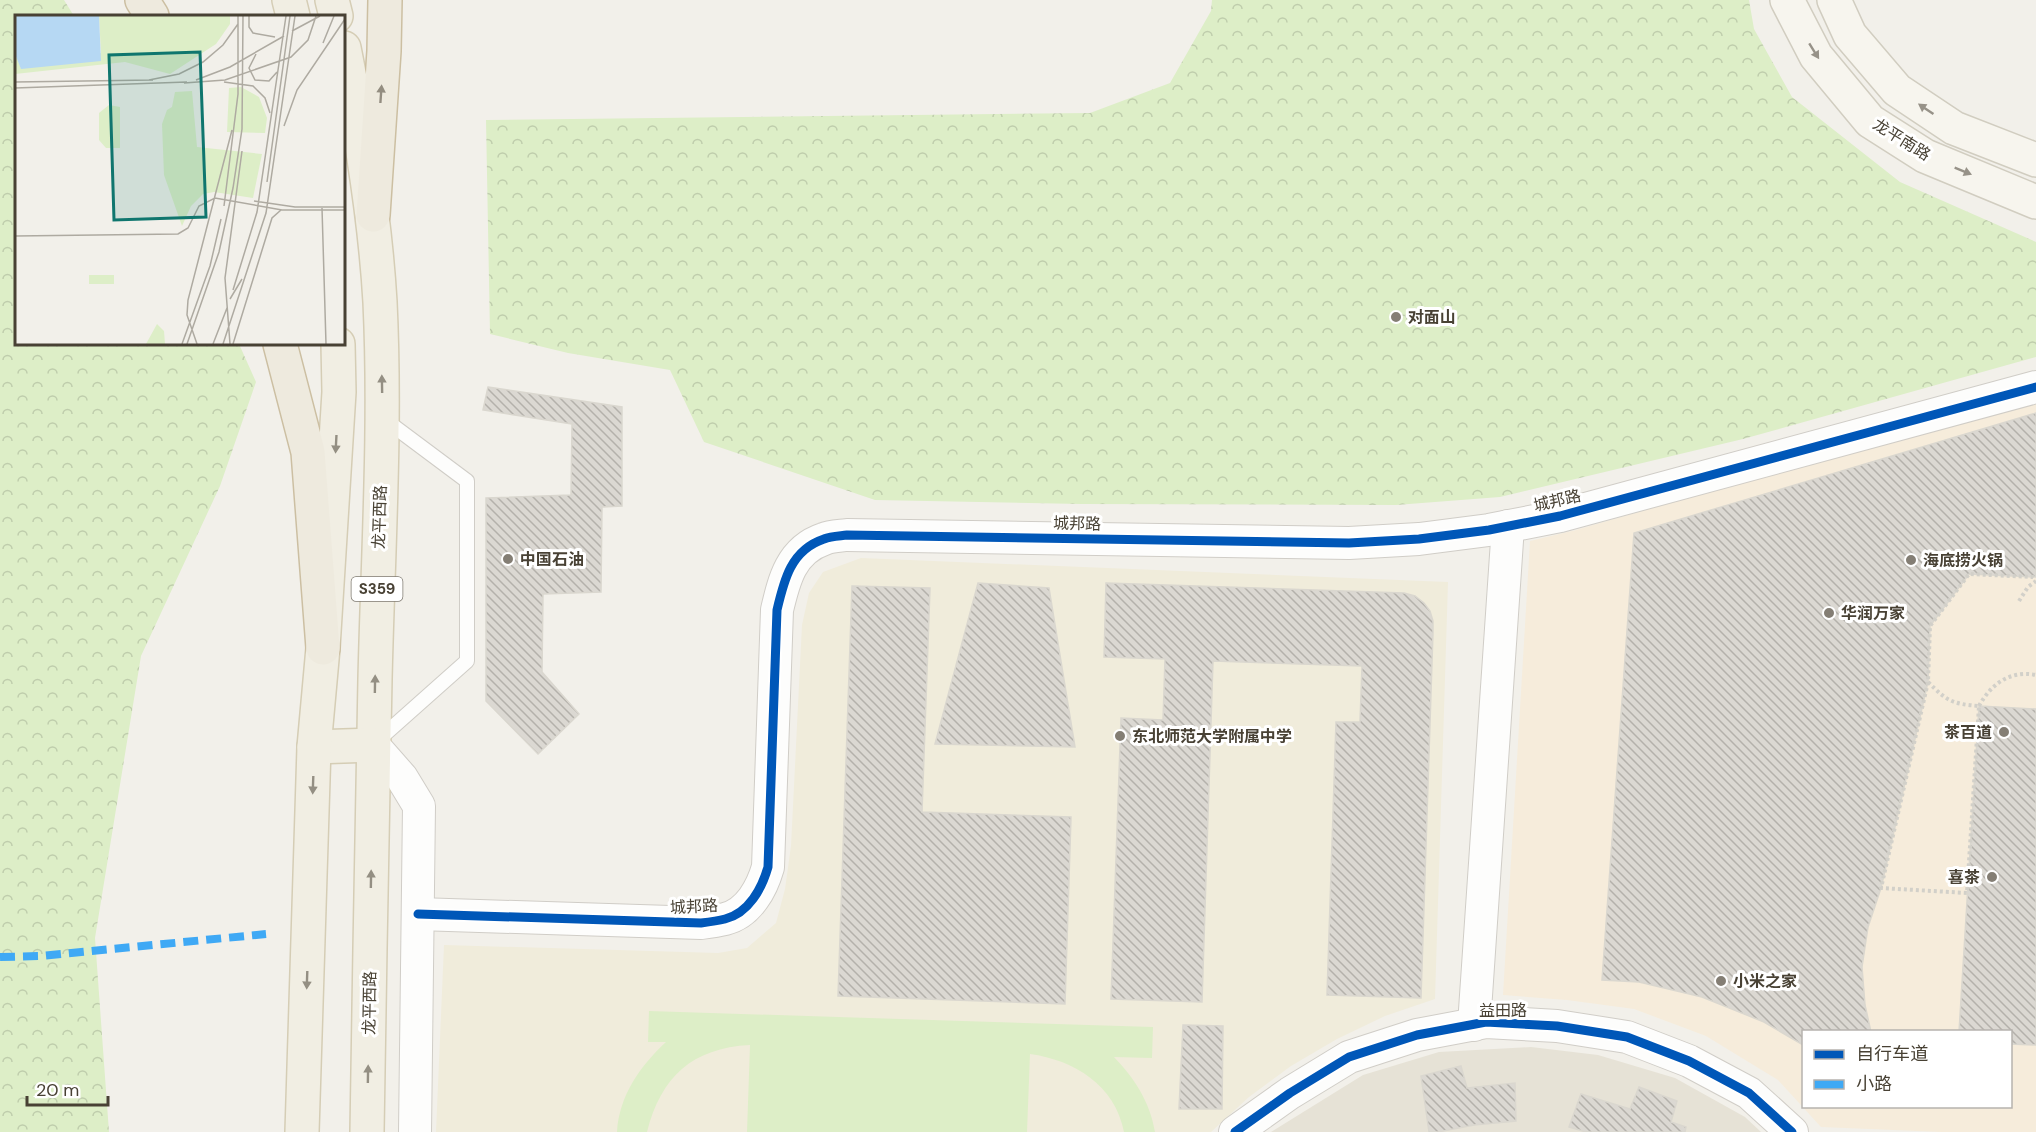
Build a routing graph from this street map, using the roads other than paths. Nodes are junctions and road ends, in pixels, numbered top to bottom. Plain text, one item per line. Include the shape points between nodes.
1 (142, 0) edge
2 (289, 0) edge
3 (332, 0) edge
4 (385, 0) edge
5 (1787, 0) edge
6 (1833, 0) edge
7 (151, 15) edge
8 (293, 15) edge
9 (336, 15) edge
10 (345, 53) edge
11 (2036, 160) edge
12 (2036, 201) edge
13 (373, 215) junction
14 (280, 345) edge
15 (338, 345) edge
16 (2036, 387) edge
17 (382, 418) junction
18 (1508, 526) junction
19 (323, 648) junction
20 (373, 745) junction
21 (314, 747) junction
22 (418, 914) junction
23 (1474, 1025) junction
24 (302, 1132) edge
25 (367, 1132) edge
26 (414, 1132) edge
27 (1235, 1132) edge
28 (1792, 1132) edge

1 - 7 highway
2 - 8 main road
3 - 9 main road
13 -> 4 highway
5 -> 12 main road, 龙平南路 via 1816,56 1870,121 1925,156
11 -> 6 main road via 1954,128 1897,90 1850,35
10 - 13 main road, 龙平西路 / S359
17 -> 13 main road, 龙平西路 / S359 via 380,302
14 - 19 highway via 308,452
15 -> 19 main road, S359 via 339,392
16 - 18 street, 城邦路 via 1627,499
20 -> 17 main road, 龙平西路 / S359
17 - 20 lane via 467,482 467,661
18 - 22 street, 城邦路 via 1419,539 1349,543 847,534 823,539 799,554 784,578 777,610 768,867 762,887 747,906 727,919 701,923
18 - 23 street
19 - 21 main road, S359
20 - 21 main road
20 - 22 street via 402,778 419,806
25 -> 20 main road, 龙平西路 / S359
21 -> 24 main road, S359
22 - 26 street
23 - 27 street, 益田路 via 1417,1035 1349,1057
23 - 28 street, 益田路 via 1486,1022 1557,1026 1627,1036 1689,1061 1749,1093

